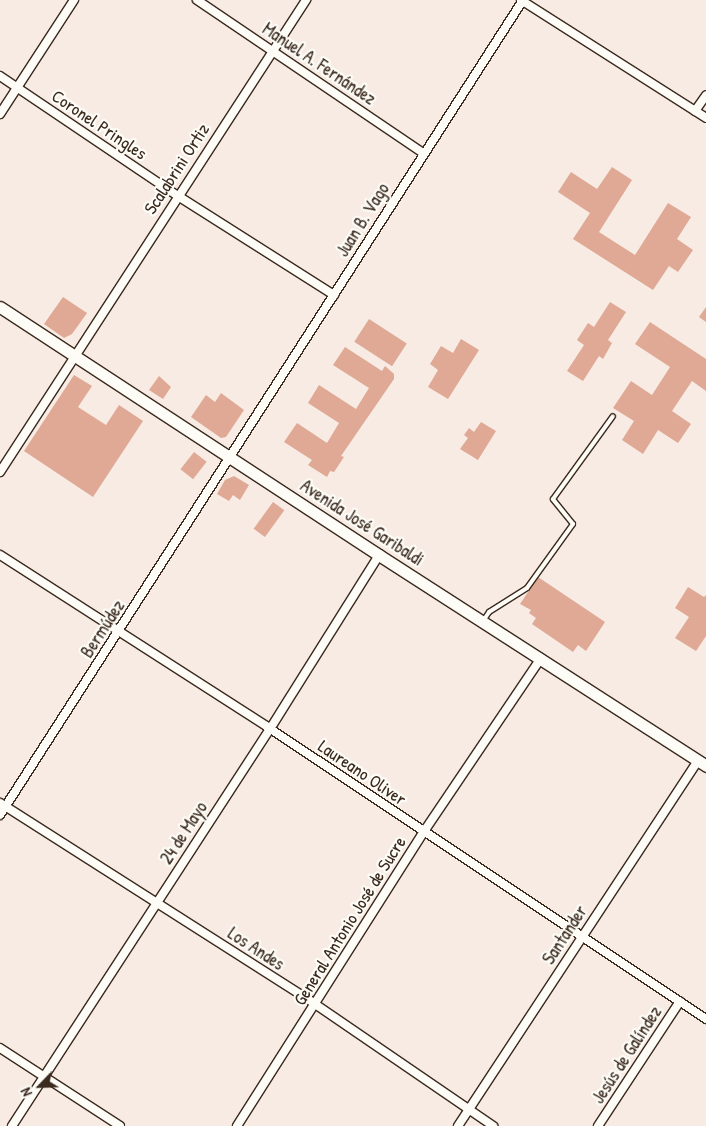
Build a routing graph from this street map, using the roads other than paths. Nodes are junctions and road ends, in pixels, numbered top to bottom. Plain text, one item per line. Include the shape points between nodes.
1 (74, 0) edge
2 (197, 0) edge
3 (306, 0) edge
4 (522, 0) edge
5 (273, 50) junction
6 (0, 76) edge
7 (17, 87) junction
8 (706, 95) edge
9 (695, 111) junction
10 (0, 114) edge
11 (706, 118) edge
12 (423, 153) junction
13 (178, 196) junction
14 (334, 295) junction
15 (0, 307) edge
16 (75, 355) junction
17 (613, 416) dead end
18 (230, 458) junction
19 (0, 472) edge
20 (0, 555) edge
21 (379, 556) junction
22 (483, 621) junction
23 (119, 632) junction
24 (541, 658) junction
25 (270, 729) junction
26 (702, 763) edge
27 (3, 805) edge
28 (0, 815) edge
29 (423, 832) junction
30 (156, 903) junction
31 (581, 938) junction
32 (680, 1001) junction
33 (315, 1004) junction
34 (706, 1018) edge
35 (0, 1048) edge
36 (45, 1076) junction
37 (469, 1110) junction
38 (12, 1126) edge
39 (120, 1126) edge
40 (237, 1126) edge
41 (458, 1126) edge
42 (493, 1126) edge
43 (598, 1126) edge

1 - 7 street
2 - 5 street, Manuel A. Fernández
3 - 5 street, Scalabrini Ortiz
4 - 9 street
4 - 12 street, Juan B. Vago
5 - 12 street, Manuel A. Fernández
5 - 13 street, Scalabrini Ortiz
6 - 7 street, Coronel Pringles
7 - 10 street
7 - 13 street, Coronel Pringles
8 - 9 street
9 - 11 street
12 - 14 street, Juan B. Vago
13 - 14 street, Coronel Pringles
13 - 16 street, Scalabrini Ortiz
14 - 18 street, Juan B. Vago
15 - 16 main road, Avenida José Garibaldi
16 - 18 main road, Avenida José Garibaldi
16 - 19 street, Scalabrini Ortiz
17 - 22 lane via 553,499 573,524 527,588 488,612
18 - 21 main road, Avenida José Garibaldi
18 - 23 street, Bermúdez
20 - 23 street, Laureano Oliver
21 - 22 main road, Avenida José Garibaldi
21 - 25 street, 24 de Mayo
22 - 24 main road, Avenida José Garibaldi
23 - 25 street, Laureano Oliver
23 - 27 street, Bermúdez
24 - 26 main road, Avenida José Garibaldi
24 - 29 street, General Antonio José de Sucre
25 - 29 street, Laureano Oliver
25 - 30 street, 24 de Mayo
26 - 31 street, Santander
27 - 28 street, Bermúdez
27 - 30 street, Los Andes
29 - 31 street, Laureano Oliver
29 - 33 street, General Antonio José de Sucre
30 - 33 street, Los Andes
30 - 36 street, 24 de Mayo
31 - 32 street, Laureano Oliver
31 - 37 street, Santander
32 - 34 street, Laureano Oliver
32 - 43 street, Jesús de Galíndez
33 - 37 street, Los Andes
33 - 40 street, General Antonio José de Sucre
35 - 36 street
36 - 38 street, 24 de Mayo
36 - 39 street
37 - 41 street, Santander
37 - 42 street, Los Andes

